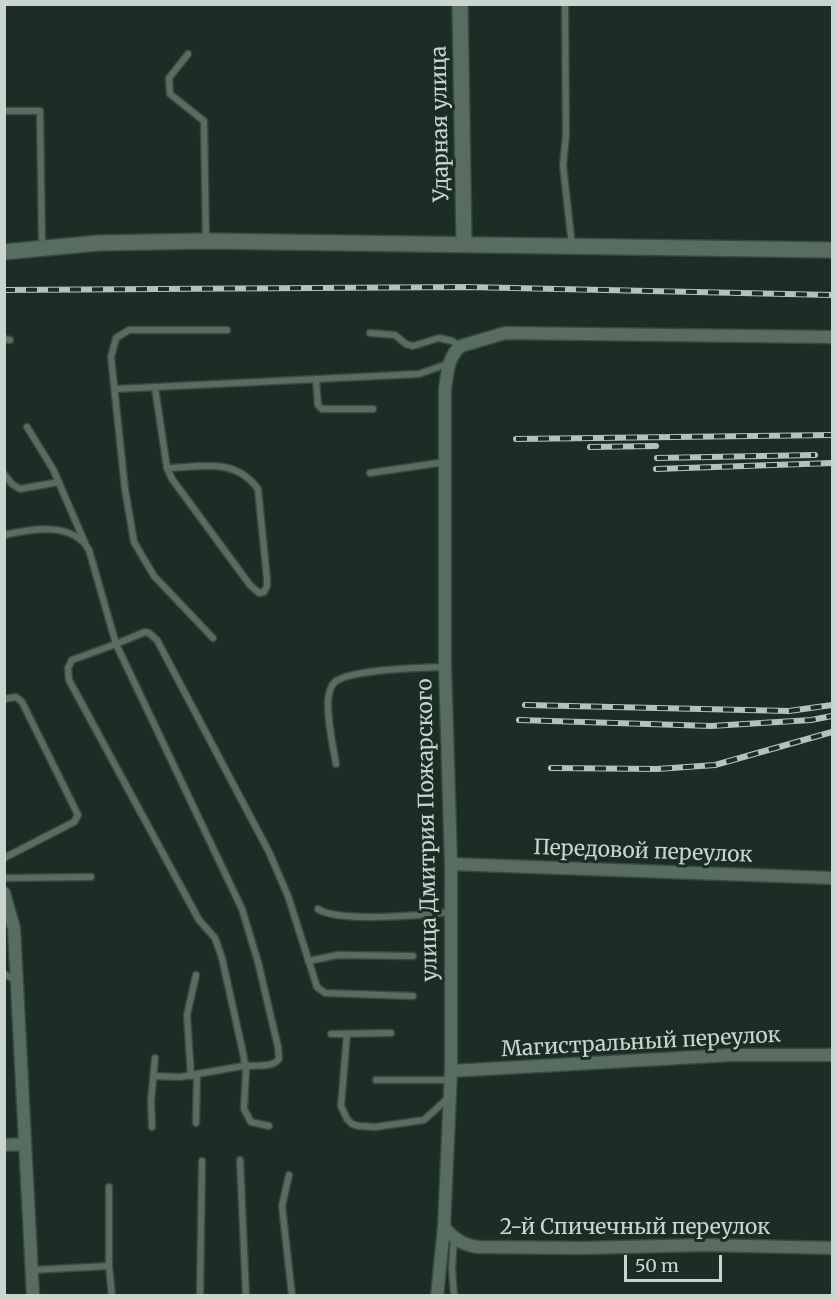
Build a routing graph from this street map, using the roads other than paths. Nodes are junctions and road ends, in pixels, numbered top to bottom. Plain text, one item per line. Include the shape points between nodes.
1 (460, 4) edge
2 (565, 4) edge
3 (188, 54) dead end
4 (4, 111) edge
5 (206, 242) junction
6 (464, 244) junction
7 (42, 247) junction
8 (572, 247) junction
9 (832, 250) edge
10 (4, 252) edge
11 (226, 330) dead end
12 (370, 333) dead end
13 (832, 337) edge
14 (461, 346) junction
15 (450, 363) junction
16 (316, 380) junction
17 (154, 388) junction
18 (115, 389) junction
19 (373, 409) dead end
20 (27, 427) dead end
21 (445, 461) junction
22 (167, 468) junction
23 (370, 473) dead end
24 (4, 474) edge
25 (59, 482) junction
26 (4, 536) edge
27 (85, 543) junction
28 (213, 638) dead end
29 (116, 644) junction
30 (445, 667) junction
31 (4, 699) edge
32 (336, 764) dead end
33 (4, 858) edge
34 (451, 864) junction
35 (91, 877) dead end
36 (4, 878) edge
37 (832, 878) edge
38 (4, 893) edge
39 (318, 909) dead end
40 (451, 912) junction
41 (413, 956) dead end
42 (308, 961) junction
43 (196, 975) dead end
44 (10, 977) edge
45 (413, 996) dead end
46 (391, 1033) dead end
47 (331, 1034) dead end
48 (347, 1034) junction
49 (832, 1055) edge
50 (155, 1058) dead end
51 (245, 1066) junction
52 (153, 1076) junction
53 (194, 1076) junction
54 (451, 1076) junction
55 (376, 1080) dead end
56 (450, 1097) junction
57 (196, 1123) dead end
58 (269, 1126) dead end
59 (152, 1127) dead end
60 (25, 1144) junction
61 (4, 1145) edge
62 (240, 1160) dead end
63 (202, 1161) dead end
64 (289, 1175) dead end
65 (109, 1187) dead end
66 (444, 1227) junction
67 (454, 1238) junction
68 (832, 1248) edge
69 (109, 1266) junction
70 (32, 1269) junction
71 (33, 1296) edge
72 (112, 1296) edge
73 (200, 1296) edge
74 (246, 1296) edge
75 (292, 1296) edge
76 (437, 1296) edge
77 (454, 1296) edge

1 - 6 main road, Ударная улица
2 - 8 lane via 563,165
3 - 5 lane via 169,78 170,94 204,121
4 - 7 lane via 40,111
5 - 6 main road
5 - 7 main road
6 - 8 main road
7 - 10 main road
8 - 9 main road
11 - 18 lane via 123,333 112,348
12 - 14 lane via 395,334 413,346 438,338
13 - 14 street via 513,333
14 - 15 street
15 - 16 lane via 418,374
15 - 21 street, улица Дмитрия Пожарского
16 - 17 lane
16 - 19 lane via 318,405 322,409
17 - 18 lane
17 - 22 lane
18 - 28 lane via 134,542 154,576
20 - 25 lane
21 - 23 lane
21 - 30 street, улица Дмитрия Пожарского
22 - 22 lane via 250,585 259,593 264,592 267,579 258,489 231,467
24 - 25 lane via 20,489
25 - 27 lane
26 - 27 lane via 53,529
27 - 29 lane
29 - 42 lane via 145,632 157,640 269,852 288,896
29 - 51 lane via 242,909 279,1055 278,1062 272,1064
29 - 51 lane via 75,657 68,668 69,680 199,920 218,943
30 - 32 lane via 389,670 336,680 328,701
30 - 34 street, улица Дмитрия Пожарского
31 - 33 lane via 16,697 22,702 78,815 75,822
34 - 37 street, Передовой переулок
34 - 40 street, улица Дмитрия Пожарского
35 - 36 lane
38 - 44 street via 12,918
39 - 40 lane via 344,916
40 - 54 street, улица Дмитрия Пожарского
41 - 42 lane via 338,955
42 - 45 lane via 317,987 325,993
43 - 53 lane via 187,1016
44 - 60 street
46 - 48 lane
47 - 48 lane
48 - 56 lane via 341,1106 352,1124 375,1127 424,1120
49 - 54 street, Магистральный переулок via 732,1055
50 - 52 lane
51 - 53 lane
51 - 58 lane via 245,1114 250,1122
52 - 53 lane
52 - 59 lane
53 - 57 lane
54 - 55 lane
54 - 56 street, улица Дмитрия Пожарского
56 - 66 street, улица Дмитрия Пожарского
60 - 61 street
60 - 70 street
62 - 74 lane
63 - 73 lane
64 - 75 lane via 282,1206
65 - 69 lane
66 - 67 street, 2-й Спичечный переулок
66 - 76 street, улица Дмитрия Пожарского
67 - 68 street, 2-й Спичечный переулок via 478,1247
67 - 77 lane
69 - 70 lane
69 - 72 lane
70 - 71 street

